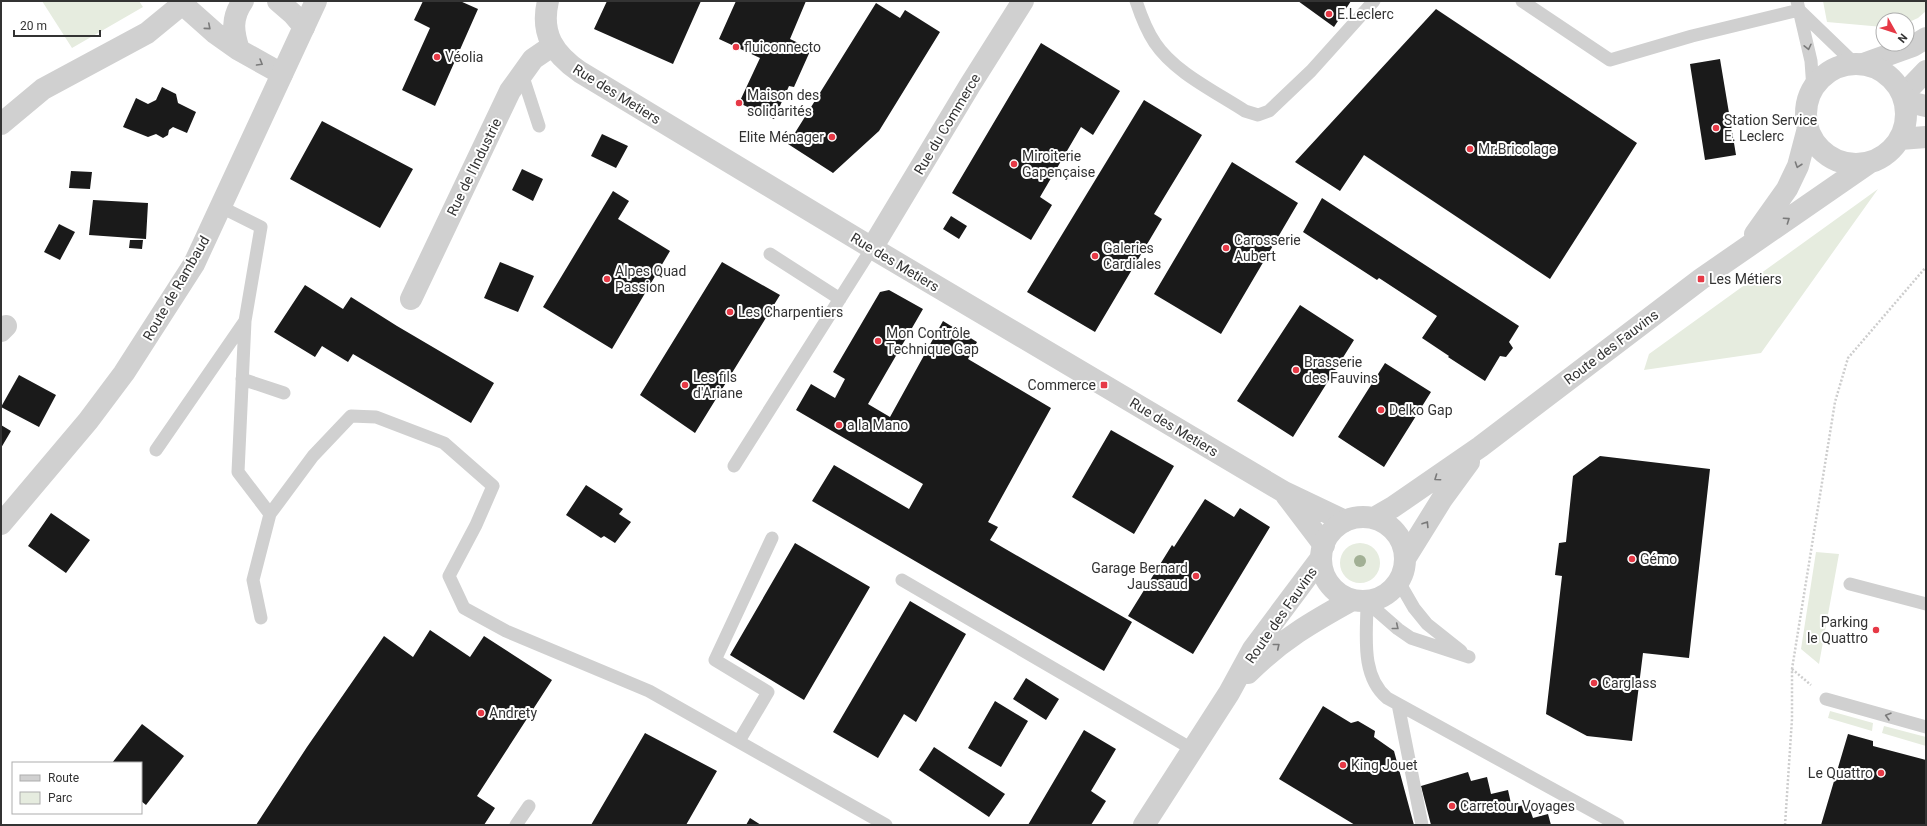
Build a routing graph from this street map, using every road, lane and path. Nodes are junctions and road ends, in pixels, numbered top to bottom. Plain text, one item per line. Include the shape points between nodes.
1 (243, 1) edge
2 (278, 1) edge
3 (316, 1) edge
4 (548, 1) edge
5 (1023, 1) edge
6 (1136, 1) edge
7 (1374, 1) edge
8 (183, 2) edge
9 (1525, 2) edge
10 (1798, 5) edge
11 (304, 28) junction
12 (1926, 38) edge
13 (552, 46) junction
14 (239, 50) junction
15 (1859, 64) junction
16 (1926, 71) edge
17 (282, 74) junction
18 (522, 74) junction
19 (1813, 89) junction
20 (1904, 98) junction
21 (1926, 106) edge
22 (1, 124) edge
23 (539, 126) dead end
24 (1808, 128) junction
25 (1926, 137) edge
26 (1900, 139) junction
27 (1869, 163) junction
28 (221, 207) junction
29 (872, 248) junction
30 (1743, 249) junction
31 (770, 254) dead end
32 (1926, 267) edge
33 (840, 298) junction
34 (411, 299) dead end
35 (245, 321) junction
36 (242, 379) junction
37 (284, 393) dead end
38 (1480, 447) junction
39 (156, 450) dead end
40 (734, 466) dead end
41 (1284, 492) junction
42 (270, 514) junction
43 (1374, 518) junction
44 (1345, 521) junction
45 (1, 524) edge
46 (772, 538) dead end
47 (1322, 552) junction
48 (1406, 557) junction
49 (902, 580) dead end
50 (1399, 582) junction
51 (1850, 584) dead end
52 (1359, 601) junction
53 (1926, 604) edge
54 (261, 618) dead end
55 (1229, 692) junction
56 (1826, 698) dead end
57 (1398, 704) junction
58 (1926, 727) edge
59 (739, 741) junction
60 (1192, 749) junction
61 (529, 806) dead end
62 (516, 825) edge
63 (886, 825) edge
64 (1144, 825) edge
65 (1422, 825) edge
66 (1618, 825) edge
67 (1785, 825) edge

1 - 14 street via 234,21 234,33
2 - 11 street
3 - 11 street, Route de Rambaud
4 - 13 street, Rue des Metiers via 545,15
5 - 29 street, Rue du Commerce
6 - 7 lane via 1143,22 1154,42 1173,64 1245,111 1258,115 1269,111 1311,71
8 -> 14 street via 215,33
8 - 22 street via 147,33 43,89
9 - 10 lane via 1610,60
10 - 15 lane
10 -> 19 lane via 1811,61
11 - 17 street, Route de Rambaud
12 - 15 street via 1913,46
13 - 18 street, Rue de l'Industrie via 533,59
13 - 29 street, Rue des Metiers via 564,61 580,72
14 -> 17 street
15 - 19 street via 1845,65 1827,74
15 - 20 street via 1883,71 1898,86
16 - 20 street
17 - 28 street, Route de Rambaud
18 - 23 lane
18 - 34 street, Rue de l'Industrie via 510,91
19 - 24 street via 1807,108
20 - 21 street
20 - 26 street via 1906,120
24 - 27 street via 1817,145 1831,158 1850,164
24 -> 30 street, Route des Fauvins via 1798,166 1787,190
25 - 26 street
26 - 27 street via 1887,154
30 -> 27 street, Route des Fauvins
28 - 35 lane via 261,227
28 - 45 street, Route de Rambaud via 194,264 124,373 88,421
29 - 33 lane
29 - 41 street, Rue des Metiers
30 - 38 street, Route des Fauvins
31 - 33 lane
32 - 67 path via 1848,358 1835,402 1792,669 1792,719
33 - 40 lane
35 - 36 lane
35 - 39 lane
36 - 37 lane
36 - 42 lane via 238,472
38 -> 43 street, Route des Fauvins
48 -> 38 street, Route des Fauvins via 1442,499
41 - 44 street, Rue des Metiers
41 - 47 street, Rue des Metiers
42 - 54 lane via 253,580
42 - 59 lane via 313,456 351,416 376,417 444,443 493,486 450,576 464,608 506,631 649,691
43 - 44 street via 1354,518
43 - 48 street via 1386,523 1396,532 1403,544
44 - 47 street via 1327,537
46 - 59 lane via 715,660 768,692
47 - 52 street via 1323,572 1329,585 1339,594
47 - 55 street, Route des Fauvins via 1253,649
48 - 50 street
49 - 60 lane
50 - 52 street via 1382,598
52 -> 50 lane via 1411,638 1469,657 1427,624
51 - 53 lane
55 -> 52 street, Route des Fauvins via 1278,644 1302,628
52 - 57 lane via 1370,675 1379,691
55 - 60 street, Route des Fauvins
58 -> 56 lane
57 - 65 lane
57 - 66 lane
59 - 63 lane
60 - 64 street, Route des Fauvins
61 - 62 lane

